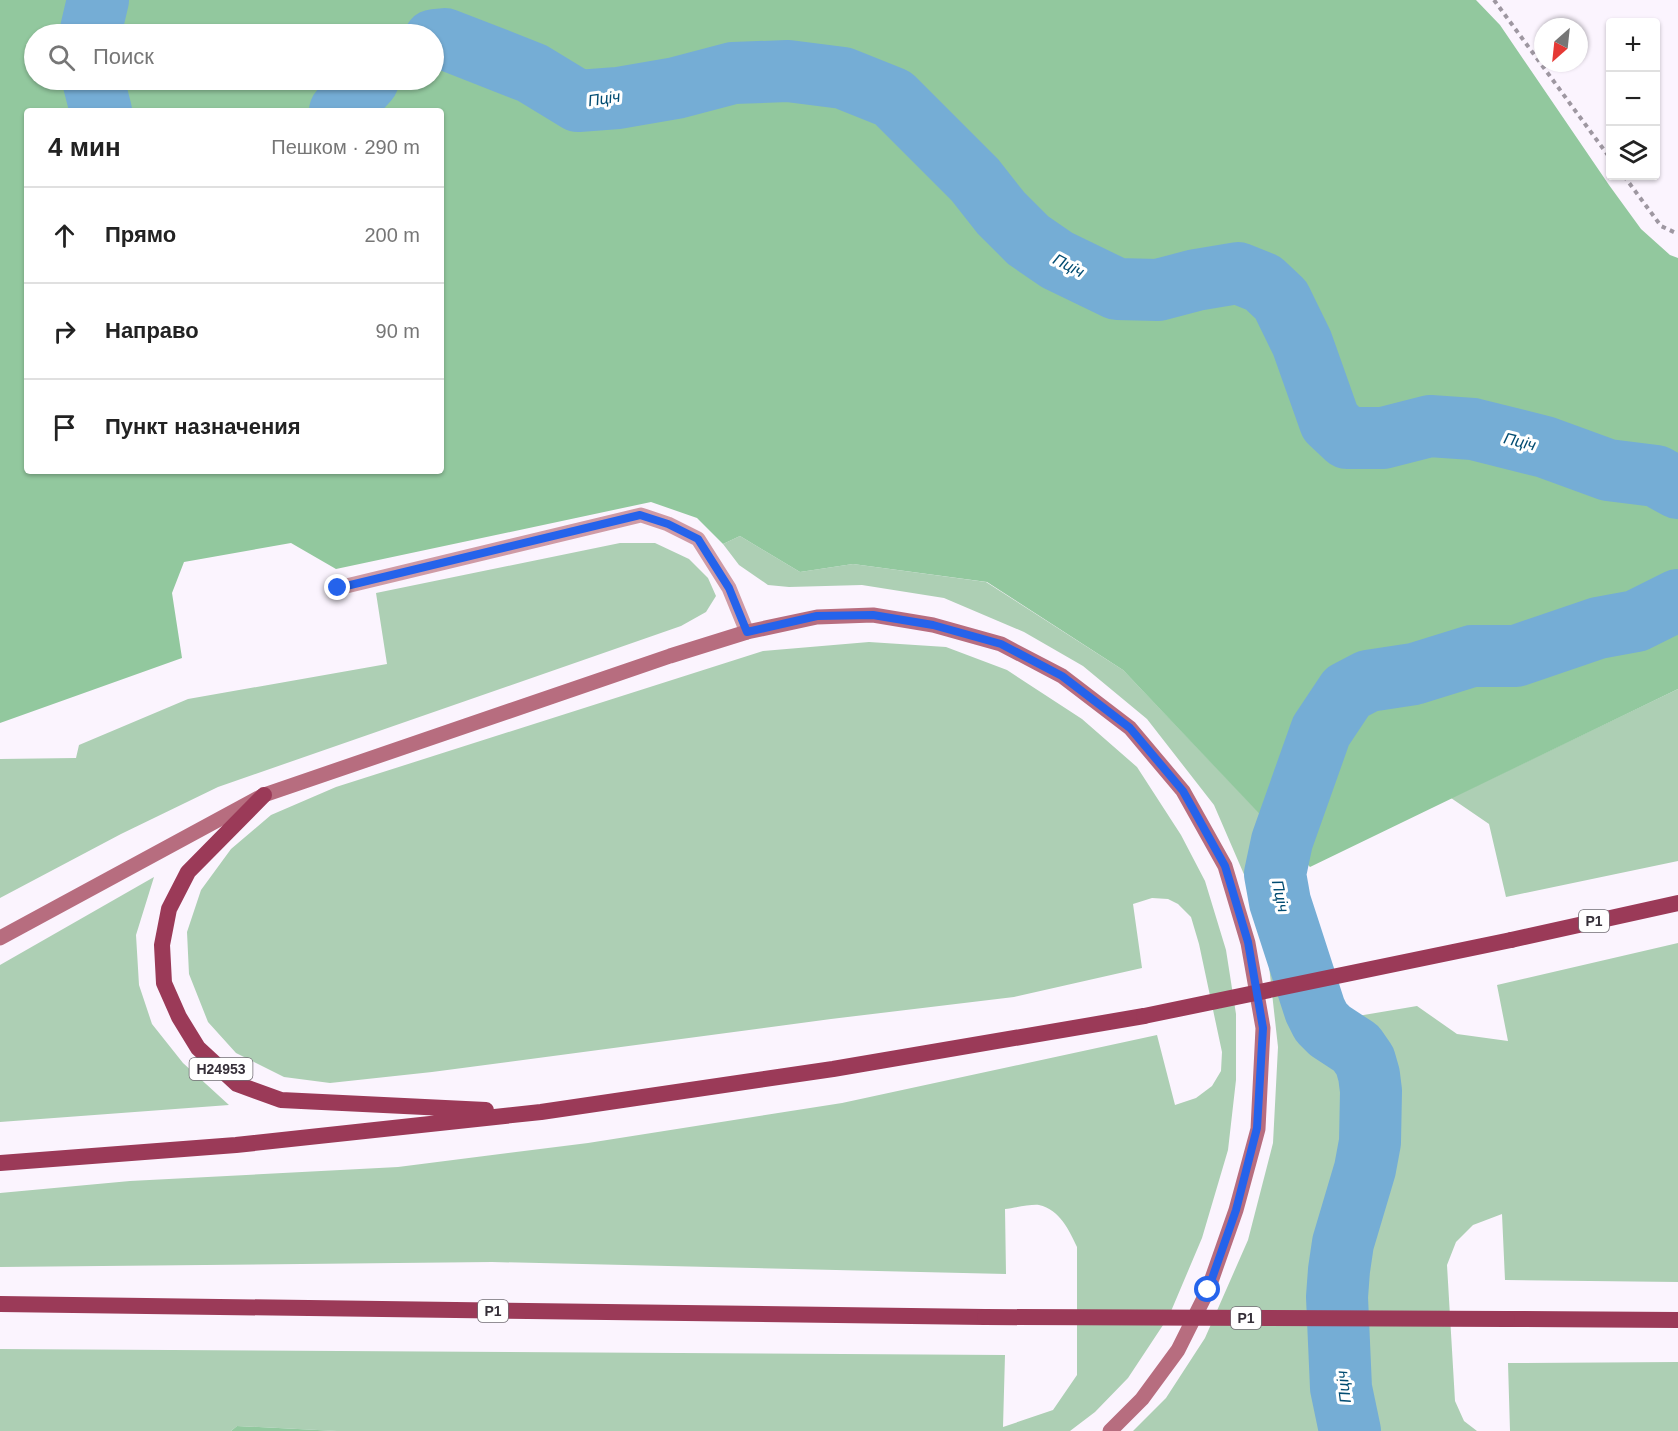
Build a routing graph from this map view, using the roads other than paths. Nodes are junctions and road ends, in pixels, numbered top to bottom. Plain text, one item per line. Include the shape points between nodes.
1 (338, 588) dead end
2 (747, 632) junction
3 (264, 795) junction
4 (1678, 903) edge
5 (0, 938) edge
6 (541, 1112) junction
7 (0, 1163) edge
8 (0, 1304) edge
9 (1678, 1320) edge
10 (1110, 1431) edge

1 - 2 lane via 640,515 698,539 729,588
2 - 3 main road, Н24953
2 - 10 main road, Н24953 via 817,616 873,615 933,625 1001,644 1062,676 1130,728 1183,791 1225,866 1248,942 1263,1028 1257,1128 1236,1210 1208,1290 1178,1350 1142,1399
3 - 5 main road, Н24953
3 - 6 highway, Н24953 via 189,872 169,909 162,945 164,983 198,1048 237,1084 281,1100
4 - 6 highway, Р1, bridge via 1144,1016 833,1069
6 - 7 highway, Р1 via 236,1145
8 - 9 highway, Р1, bridge via 985,1317

